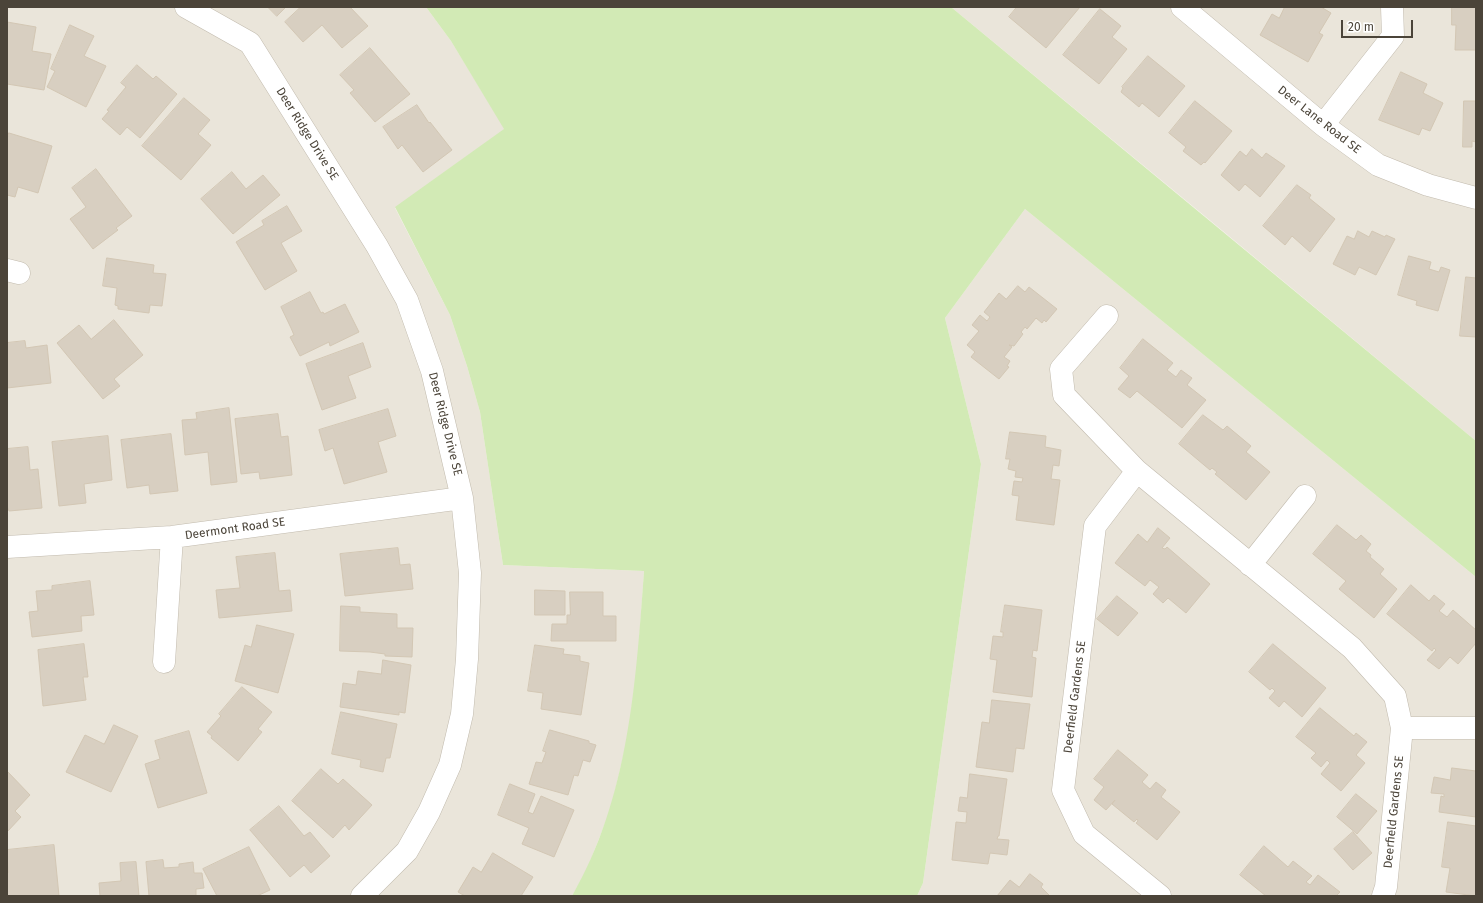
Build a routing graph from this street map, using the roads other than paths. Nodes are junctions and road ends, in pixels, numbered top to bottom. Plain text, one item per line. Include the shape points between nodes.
1 (186, 7) edge
2 (1182, 7) edge
3 (1392, 7) edge
4 (1323, 125) junction
5 (1476, 198) edge
6 (1107, 316) dead end
7 (1137, 471) junction
8 (1305, 496) dead end
9 (462, 498) junction
10 (172, 537) junction
11 (7, 547) edge
12 (1250, 565) junction
13 (164, 662) dead end
14 (1402, 728) junction
15 (1476, 728) edge
16 (362, 896) edge
17 (1160, 896) edge
18 (1383, 896) edge

1 - 9 street, Deer Ridge Drive SE via 250,43 377,246 407,300 432,371
2 - 4 street, Deer Lane Road SE
3 - 4 street via 1392,36
4 - 5 street, Deer Lane Road SE via 1378,165 1428,185
6 - 7 street, Deerfield Gardens SE via 1062,369 1064,395
7 - 12 street, Deerfield Gardens SE
7 - 17 street, Deerfield Gardens SE via 1095,526 1063,790 1084,834
8 - 12 street
9 - 10 street, Deermont Road SE
9 - 16 street, Deer Ridge Drive SE via 470,573 462,714 450,765 429,812 407,851
10 - 11 street, Deermont Road SE
10 - 13 street
12 - 14 street, Deerfield Gardens SE via 1352,648 1395,696
14 - 15 street
14 - 18 street, Deerfield Gardens SE

